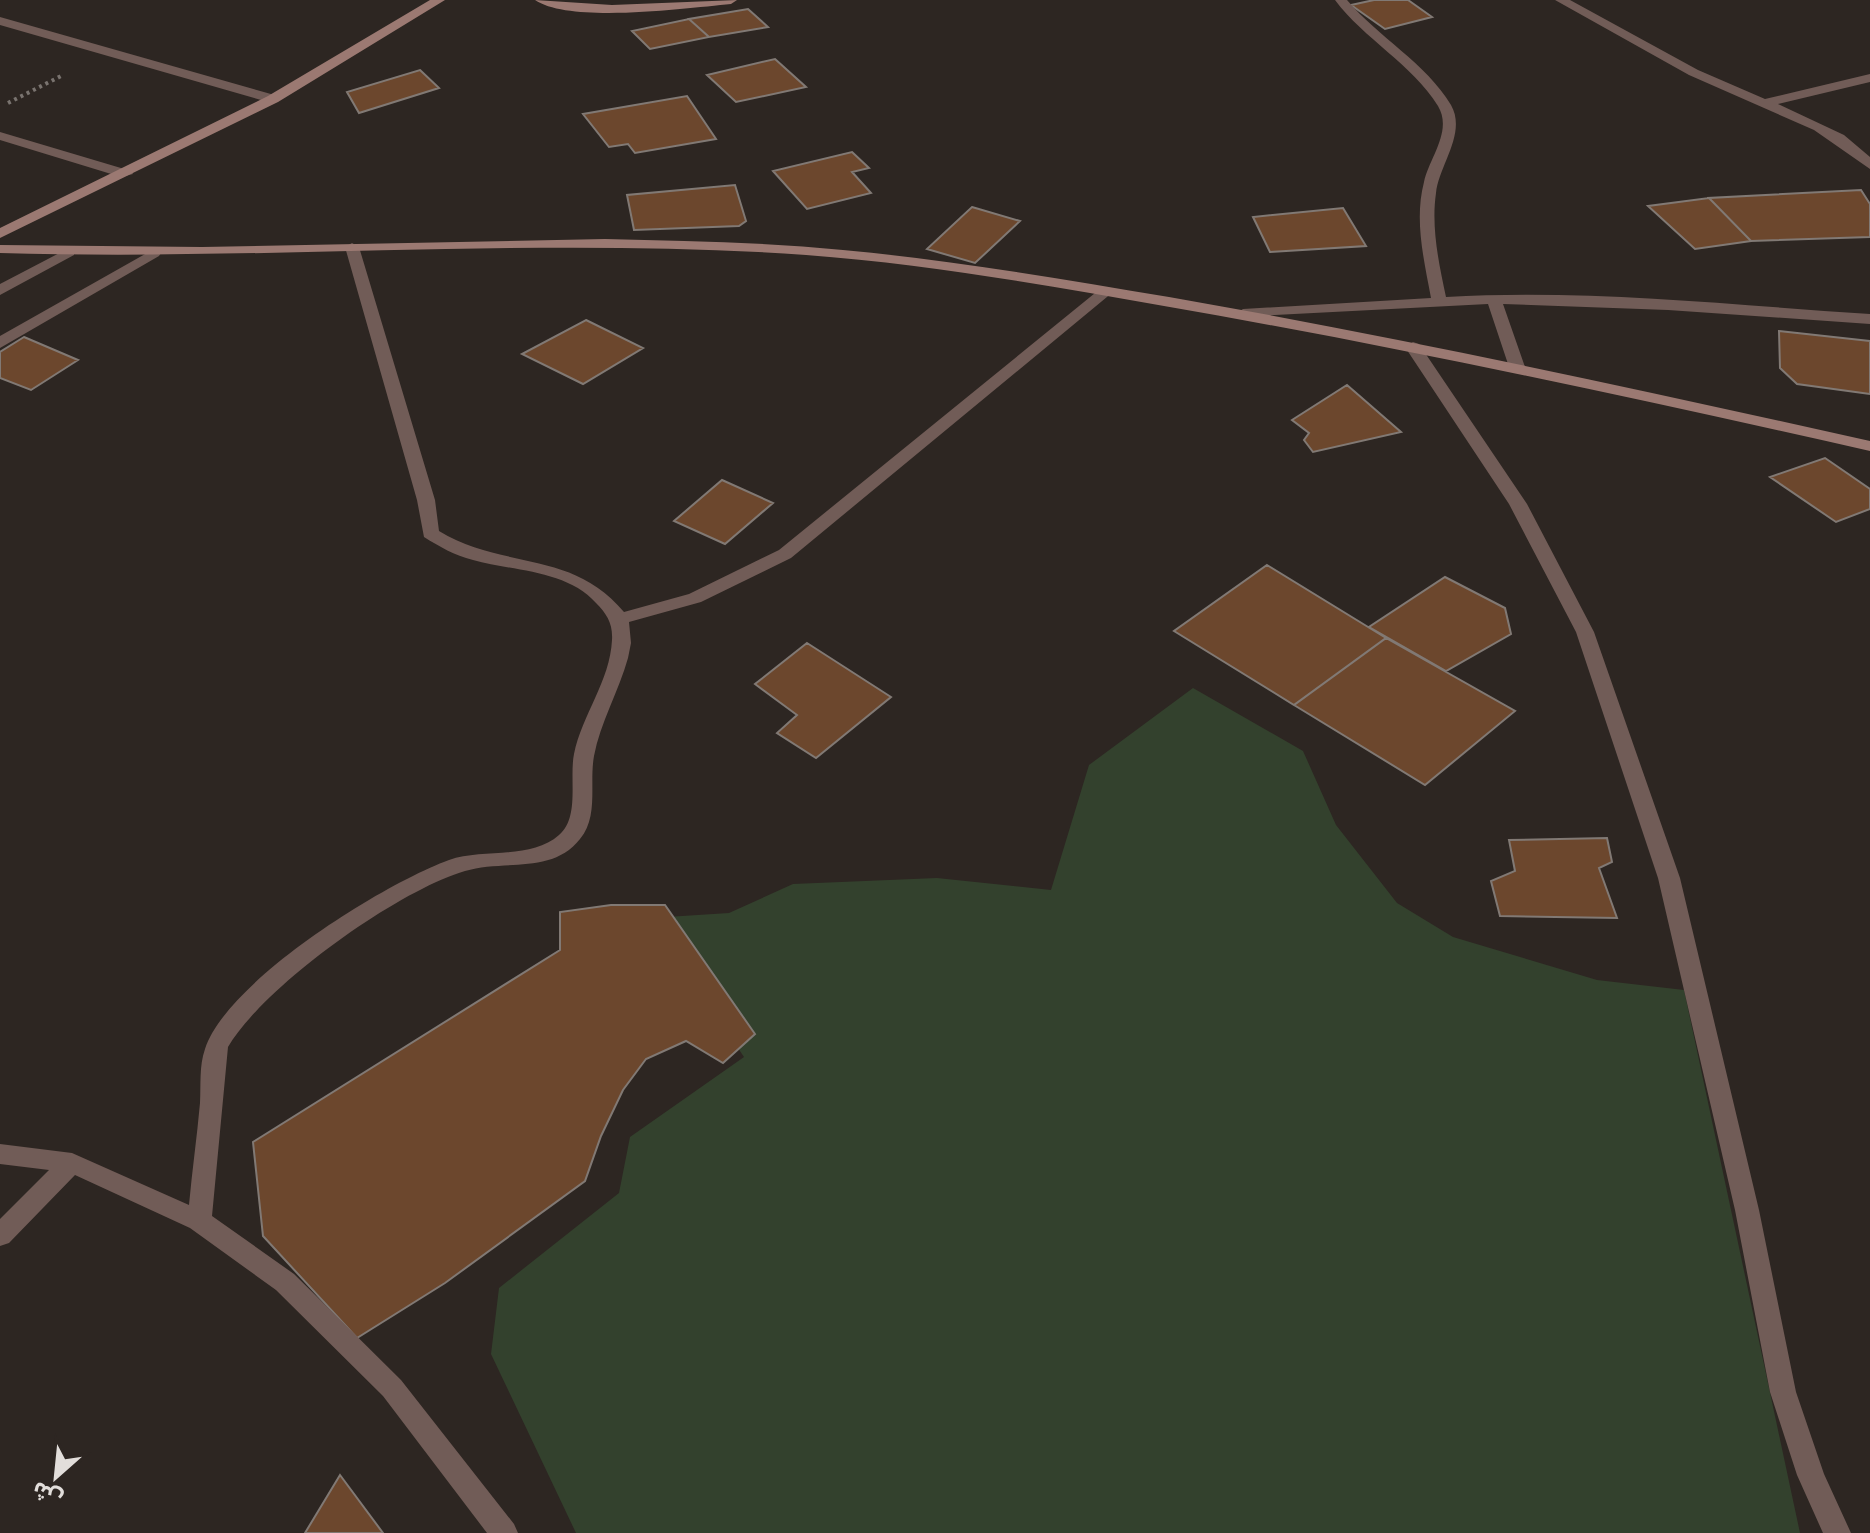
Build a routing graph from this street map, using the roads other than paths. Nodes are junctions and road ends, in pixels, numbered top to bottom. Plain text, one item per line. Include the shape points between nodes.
1 (439, 0) edge
2 (541, 0) edge
3 (731, 0) edge
4 (1341, 0) edge
5 (1561, 0) edge
6 (4, 26) edge
7 (1870, 78) edge
8 (273, 99) junction
9 (1765, 103) junction
10 (0, 136) edge
11 (1870, 165) edge
12 (126, 174) junction
13 (0, 234) edge
14 (352, 247) junction
15 (0, 249) edge
16 (69, 252) junction
17 (154, 253) junction
18 (0, 290) edge
19 (1105, 292) junction
20 (1494, 299) junction
21 (1439, 302) junction
22 (1243, 314) junction
23 (1870, 319) edge
24 (0, 343) edge
25 (1413, 347) junction
26 (1517, 367) junction
27 (1870, 446) edge
28 (619, 619) junction
29 (0, 1154) edge
30 (72, 1163) junction
31 (199, 1221) junction
32 (0, 1235) edge
33 (504, 1533) edge
34 (1837, 1533) edge

1 - 8 street
2 - 3 street via 618,9
4 - 21 street via 1446,107 1448,136 1430,183 1429,210
5 - 9 street via 1671,61
6 - 8 street
7 - 9 street
8 - 12 street
9 - 11 street via 1828,133
10 - 12 street
12 - 13 street
14 - 17 street
14 - 19 street via 659,244 806,251
14 - 28 street via 426,500 430,533 470,556 552,571 594,591
15 - 16 street
16 - 17 street
16 - 18 street
17 - 24 street
19 - 22 street
19 - 28 street via 785,554 695,598
20 - 21 street
20 - 23 street
20 - 26 street
21 - 22 street
22 - 25 street
25 - 26 street
25 - 34 street via 1518,504 1585,632 1669,878 1747,1210 1783,1392
26 - 27 street
28 - 31 street via 621,643 613,678 584,755 583,811 576,832 556,848 525,859 458,865 416,886 367,913 249,999 217,1045
29 - 30 street
30 - 31 street
30 - 32 street
31 - 33 street via 285,1282 392,1388

